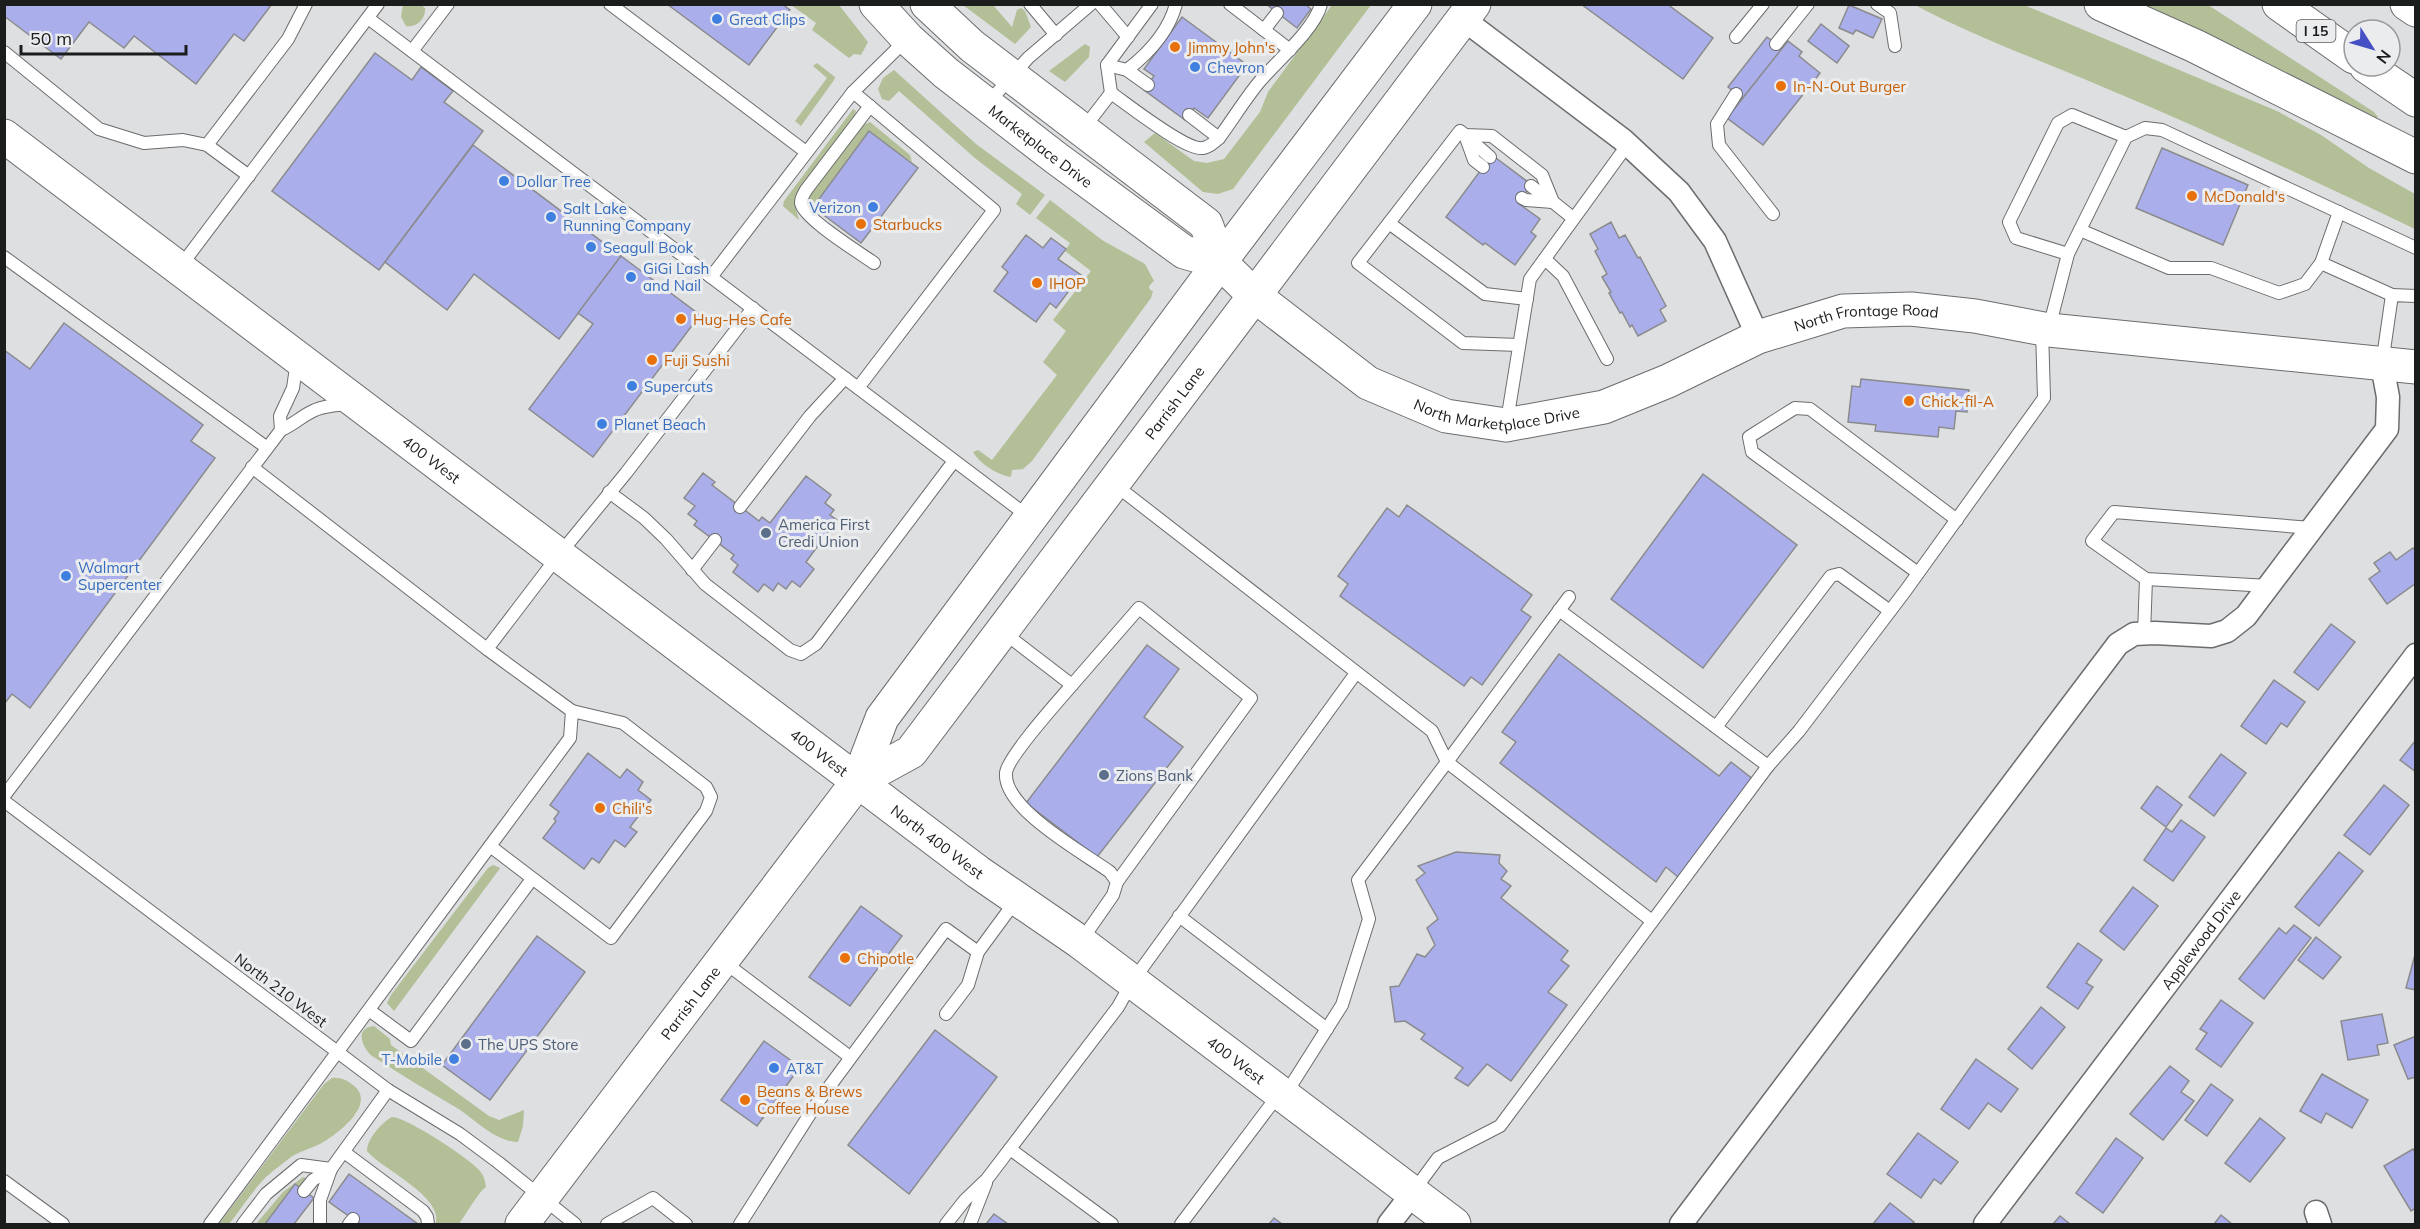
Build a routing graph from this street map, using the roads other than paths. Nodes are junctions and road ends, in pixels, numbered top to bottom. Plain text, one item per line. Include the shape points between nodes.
1 (306, 4) edge
2 (378, 4) edge
3 (448, 4) edge
4 (609, 4) edge
5 (876, 4) edge
6 (927, 4) edge
7 (1030, 4) edge
8 (1091, 4) edge
9 (1100, 4) edge
10 (1152, 4) edge
11 (1176, 4) edge
12 (1230, 4) edge
13 (1252, 4) edge
14 (1322, 4) edge
15 (1414, 4) edge
16 (1762, 4) edge
17 (1808, 4) edge
18 (1877, 4) edge
19 (2101, 4) edge
20 (2278, 4) edge
21 (2407, 4) edge
22 (2415, 10) edge
23 (1468, 12) edge
24 (1277, 13) dead end
25 (1244, 15) junction
26 (368, 18) junction
27 (1264, 30) junction
28 (1056, 34) junction
29 (1128, 37) junction
30 (1736, 37) dead end
31 (908, 39) junction
32 (1776, 44) dead end
33 (1895, 46) dead end
34 (2342, 49) edge
35 (1290, 50) junction
36 (412, 51) junction
37 (4, 52) edge
38 (1107, 65) junction
39 (1127, 70) junction
40 (1013, 76) junction
41 (2383, 78) edge
42 (1148, 85) dead end
43 (853, 92) junction
44 (1111, 93) junction
45 (1736, 94) dead end
46 (2415, 100) edge
47 (986, 105) junction
48 (870, 106) junction
49 (1189, 115) dead end
50 (1083, 129) junction
51 (1462, 133) junction
52 (4, 136) edge
53 (2126, 137) junction
54 (1219, 138) junction
55 (1628, 144) junction
56 (207, 145) junction
57 (806, 152) junction
58 (2415, 157) edge
59 (1487, 162) dead end
60 (249, 176) junction
61 (1531, 186) dead end
62 (1522, 198) dead end
63 (1553, 202) junction
64 (2339, 212) junction
65 (1773, 214) dead end
66 (1573, 218) junction
67 (1389, 223) junction
68 (2080, 230) junction
69 (2415, 248) edge
70 (2068, 254) junction
71 (4, 257) edge
72 (1545, 259) junction
73 (1220, 262) junction
74 (874, 263) dead end
75 (2321, 263) junction
76 (180, 268) junction
77 (711, 277) junction
78 (2392, 295) junction
79 (1255, 296) junction
80 (2415, 296) edge
81 (1527, 300) junction
82 (753, 308) junction
83 (2045, 329) junction
84 (1758, 337) junction
85 (1519, 345) junction
86 (297, 357) junction
87 (1607, 359) dead end
88 (2382, 365) junction
89 (2415, 367) edge
90 (845, 378) junction
91 (858, 388) junction
92 (357, 403) junction
93 (1506, 425) junction
94 (281, 430) junction
95 (266, 447) junction
96 (954, 460) junction
97 (252, 467) junction
98 (1113, 484) junction
99 (609, 492) junction
100 (740, 507) dead end
101 (1030, 518) junction
102 (1957, 520) junction
103 (2312, 528) junction
104 (715, 540) dead end
105 (558, 556) junction
106 (692, 570) junction
107 (1918, 573) junction
108 (2146, 579) junction
109 (2269, 586) junction
110 (1569, 597) dead end
111 (1559, 610) junction
112 (1890, 611) junction
113 (1002, 631) junction
114 (2144, 634) junction
115 (487, 649) junction
116 (2415, 655) edge
117 (1356, 673) junction
118 (1072, 685) junction
119 (572, 711) junction
120 (1716, 727) junction
121 (1447, 762) junction
122 (1768, 766) junction
123 (858, 781) junction
124 (4, 796) edge
125 (4, 801) edge
126 (490, 846) junction
127 (532, 879) junction
128 (1117, 882) junction
129 (1018, 898) junction
130 (1179, 916) junction
131 (1652, 921) junction
132 (1080, 942) junction
133 (978, 952) junction
134 (722, 961) junction
135 (1132, 981) junction
136 (369, 1010) junction
137 (946, 1014) dead end
138 (1327, 1029) junction
139 (338, 1052) junction
140 (850, 1057) junction
141 (388, 1090) junction
142 (1282, 1095) junction
143 (1010, 1149) junction
144 (344, 1152) junction
145 (331, 1169) junction
146 (987, 1179) junction
147 (4, 1180) edge
148 (381, 1180) junction
149 (304, 1191) dead end
150 (373, 1192) dead end
151 (1413, 1193) junction
152 (542, 1198) junction
153 (408, 1200) junction
154 (400, 1211) dead end
155 (63, 1224) edge
156 (210, 1224) edge
157 (243, 1224) edge
158 (320, 1224) edge
159 (428, 1224) edge
160 (522, 1224) edge
161 (575, 1224) edge
162 (607, 1224) edge
163 (686, 1224) edge
164 (740, 1224) edge
165 (946, 1224) edge
166 (970, 1224) edge
167 (1112, 1224) edge
168 (1180, 1224) edge
169 (1389, 1224) edge
170 (1454, 1224) edge
171 (1681, 1224) edge
172 (1985, 1224) edge

1 - 56 lane via 288,39
2 - 26 lane
3 - 36 lane
4 - 57 lane
5 - 31 main road, Marketplace Drive
6 - 40 main road, Marketplace Drive via 965,40
7 - 28 lane
8 - 28 lane
9 - 29 lane
10 - 29 lane
11 - 39 lane via 1164,31 1146,55
12 - 25 lane
13 - 25 lane
14 - 35 lane
15 - 73 main road, Parrish Lane
16 - 30 lane
17 - 32 lane
18 - 33 lane via 1890,13
19 - 58 main road via 2195,46
20 - 34 main road, I 15
21 - 22 main road
23 - 55 street
23 - 79 main road, Parrish Lane
24 - 27 lane
25 - 27 lane
26 - 36 lane
26 - 60 lane
27 - 35 lane
28 - 40 lane
29 - 38 lane
31 - 43 lane
31 - 47 main road, Marketplace Drive
35 - 54 lane via 1260,82
36 - 77 lane
37 - 56 lane via 99,129 144,143 183,140
38 - 39 lane
38 - 44 lane
39 - 42 lane
40 - 47 lane
40 - 50 main road, Marketplace Drive
41 - 46 main road
43 - 48 lane
43 - 57 lane
44 - 50 lane
44 - 54 lane via 1185,144 1203,148
45 - 65 lane via 1717,124 1719,145
47 - 73 main road, Marketplace Drive via 1184,252
48 - 74 lane via 806,189 801,203 809,216
48 - 91 lane via 994,210
49 - 54 lane
50 - 73 main road, Marketplace Drive via 1206,224
51 - 59 lane via 1473,160
51 - 63 lane via 1492,136 1542,175
51 - 67 lane
52 - 76 main road, 400 West
53 - 64 lane via 2145,128 2162,130
53 - 68 lane
53 - 70 lane via 2072,114 2058,123 2009,222 2016,238
55 - 66 lane
55 - 84 street via 1679,192 1715,241
56 - 60 lane
57 - 77 lane
60 - 76 lane
61 - 63 lane
62 - 63 lane
63 - 66 lane
64 - 69 lane
64 - 75 lane
66 - 72 lane
67 - 81 lane via 1485,294
67 - 85 lane via 1358,263 1462,343
68 - 70 lane
68 - 75 lane via 2169,268 2211,268 2279,293 2305,284
70 - 83 lane
71 - 95 lane
72 - 81 lane via 1530,279
72 - 87 lane via 1563,276
73 - 79 main road, Marketplace Drive
73 - 101 main road, Parrish Lane
75 - 78 lane
76 - 86 main road, 400 West
77 - 82 lane
78 - 80 lane
78 - 88 lane
79 - 93 main road, North Marketplace Drive via 1368,383 1446,416
79 - 98 main road, Parrish Lane
81 - 85 lane
82 - 90 lane
82 - 99 lane
83 - 84 main road, North Frontage Road via 1911,309 1866,310 1843,311
83 - 88 main road, North Frontage Road
83 - 102 lane via 2044,398
84 - 93 main road, North Marketplace Drive via 1604,407
85 - 93 lane
86 - 92 main road, 400 West
86 - 94 lane via 293,388 280,416
88 - 89 main road, North Frontage Road
88 - 103 street via 2388,397 2387,429
90 - 91 lane
90 - 100 lane via 810,416
91 - 96 lane
92 - 94 lane via 329,405
92 - 105 main road, 400 West
94 - 95 lane
95 - 97 lane
96 - 101 lane
96 - 106 lane via 807,652 790,650 720,597
97 - 115 lane
97 - 124 lane
98 - 113 main road, Parrish Lane
98 - 117 lane
99 - 105 lane
99 - 106 lane via 644,518
101 - 123 main road, Parrish Lane via 882,718
102 - 107 lane
102 - 107 lane via 1810,409 1795,408 1749,437 1752,452
103 - 108 lane via 2114,512 2092,541
103 - 109 street
104 - 106 lane
105 - 115 lane
105 - 123 main road, 400 West
107 - 112 lane
108 - 109 lane
108 - 114 lane
109 - 114 street via 2246,616 2228,631 2211,636
110 - 111 lane
111 - 120 lane
111 - 121 lane
112 - 120 lane via 1839,574 1831,576
112 - 122 lane
113 - 118 lane
113 - 123 main road, Parrish Lane via 911,752
114 - 171 street via 2134,634 2118,644
115 - 119 lane
116 - 172 street, Applewood Drive
117 - 121 lane via 1432,731
117 - 130 lane
118 - 128 lane via 1018,749 1006,772 1009,788 1022,808 1110,872
118 - 128 lane via 1139,608 1251,698
119 - 126 lane via 570,738
119 - 127 lane via 624,723 703,783 710,802 610,938
120 - 122 lane
121 - 131 lane
121 - 138 lane via 1358,880 1369,919 1342,1005
122 - 131 lane
123 - 129 main road, North 400 West
123 - 134 main road, Parrish Lane
125 - 139 lane, North 210 West
126 - 127 lane
126 - 136 lane
127 - 136 lane via 411,1041
128 - 132 lane via 1113,895
129 - 132 main road, 400 West
129 - 133 lane
130 - 135 lane
130 - 138 lane
131 - 151 lane via 1500,1126 1438,1158
132 - 135 main road, 400 West
133 - 137 lane via 968,985
133 - 140 lane via 946,929
134 - 140 lane
134 - 152 main road, Parrish Lane
135 - 142 main road, 400 West
135 - 143 lane via 1118,1007
136 - 139 lane
138 - 142 lane
139 - 141 lane, North 210 West
139 - 156 lane
140 - 164 lane
141 - 144 lane
141 - 152 lane, North 210 West via 460,1134
142 - 151 main road, 400 West
142 - 168 lane
143 - 146 lane
143 - 167 lane
144 - 145 lane
144 - 148 lane
145 - 149 lane
145 - 157 lane via 301,1165 266,1194
145 - 158 lane via 321,1200
146 - 165 lane
146 - 166 lane
147 - 155 lane
148 - 150 lane
148 - 153 lane
151 - 169 street
151 - 170 main road, 400 West
152 - 160 main road, Parrish Lane
152 - 161 lane, North 210 West
153 - 154 lane
153 - 159 lane via 423,1211
162 - 163 lane via 653,1198

